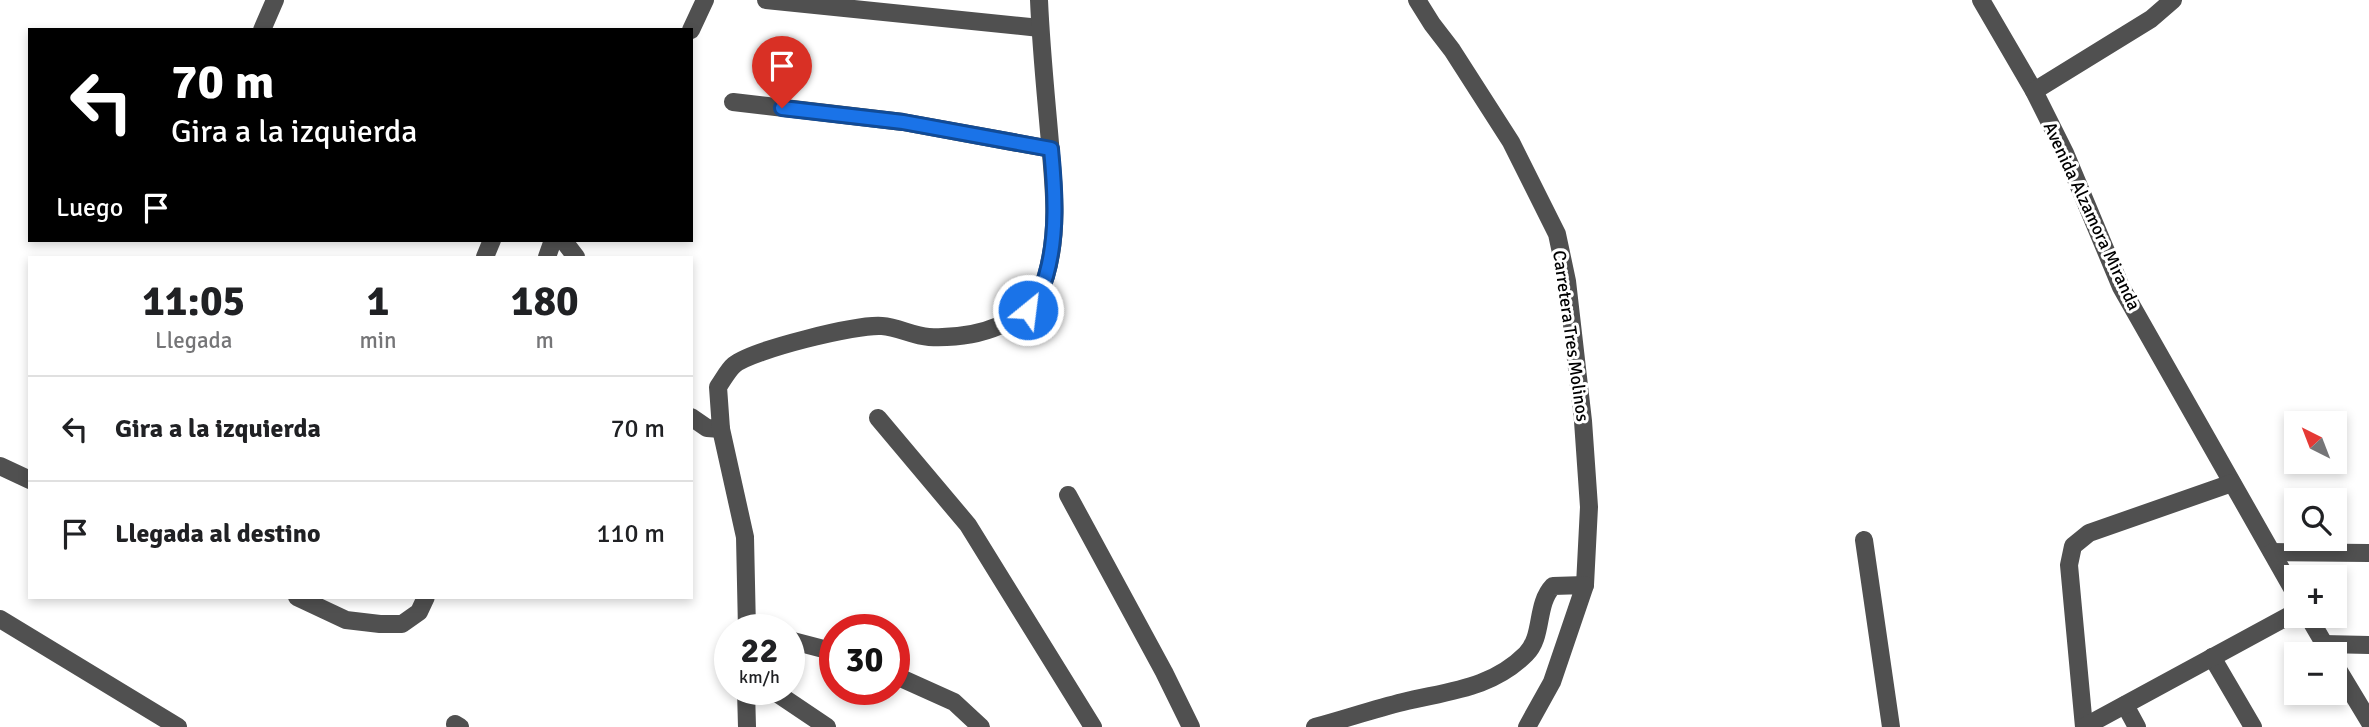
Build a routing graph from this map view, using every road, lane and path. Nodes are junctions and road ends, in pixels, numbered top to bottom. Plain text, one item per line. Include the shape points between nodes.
1 (275, 0) edge
2 (705, 0) edge
3 (766, 0) edge
4 (1039, 0) edge
5 (1417, 0) edge
6 (1981, 0) edge
7 (2173, 0) edge
8 (263, 28) edge
9 (692, 28) edge
10 (1040, 28) junction
11 (2034, 91) junction
12 (733, 102) dead end
13 (1051, 149) junction
14 (565, 242) edge
15 (575, 256) edge
16 (693, 418) edge
17 (878, 418) dead end
18 (721, 429) junction
19 (0, 466) edge
20 (28, 479) edge
21 (2232, 483) junction
22 (1068, 495) dead end
23 (1864, 540) dead end
24 (2272, 552) junction
25 (2369, 553) edge
26 (2284, 574) edge
27 (1585, 585) junction
28 (301, 599) edge
29 (425, 599) edge
30 (747, 614) edge
31 (2284, 618) edge
32 (0, 619) edge
33 (2369, 645) edge
34 (2347, 647) edge
35 (2212, 657) junction
36 (910, 682) edge
37 (2347, 685) edge
38 (746, 705) edge
39 (794, 705) edge
40 (2125, 705) junction
41 (2369, 721) edge
42 (178, 727) edge
43 (747, 727) edge
44 (827, 727) edge
45 (981, 727) edge
46 (1093, 727) edge
47 (1191, 727) edge
48 (1315, 727) edge
49 (1527, 727) edge
50 (1891, 727) edge
51 (2084, 727) edge
52 (2137, 727) edge
53 (2253, 727) edge

1 - 8 street
2 - 9 street
3 - 10 street
4 - 10 street
5 - 27 street, Carretera Tres Molinos via 1511,142 1557,234 1583,421 1589,507
6 - 11 street, Avenida Alzamora Miranda
7 - 11 street via 2151,19
10 - 13 street
11 - 21 street, Avenida Alzamora Miranda via 2121,287
12 - 13 street via 903,122
13 - 18 street via 1054,232 1046,277 1028,310 1002,325 967,335 927,337 883,326 845,329 758,353 734,365 718,387
14 - 15 street
16 - 18 street via 707,428
17 - 46 street via 968,525
18 - 30 street via 745,537
19 - 20 street
21 - 24 street, Avenida Alzamora Miranda
21 - 51 street via 2089,533 2073,546 2069,565
22 - 47 street
23 - 50 street
24 - 25 street
24 - 26 street, Avenida Alzamora Miranda
27 - 48 street via 1553,586 1546,593 1536,639 1528,653 1489,682
27 - 49 street, Carretera Tres Molinos via 1552,682
28 - 29 street via 346,620 380,624 402,624 419,612
31 - 35 street
32 - 42 street
33 - 34 street
35 - 40 street
35 - 53 street
36 - 45 street via 954,702
37 - 41 street
38 - 43 street
39 - 44 street
40 - 51 street
40 - 52 street

